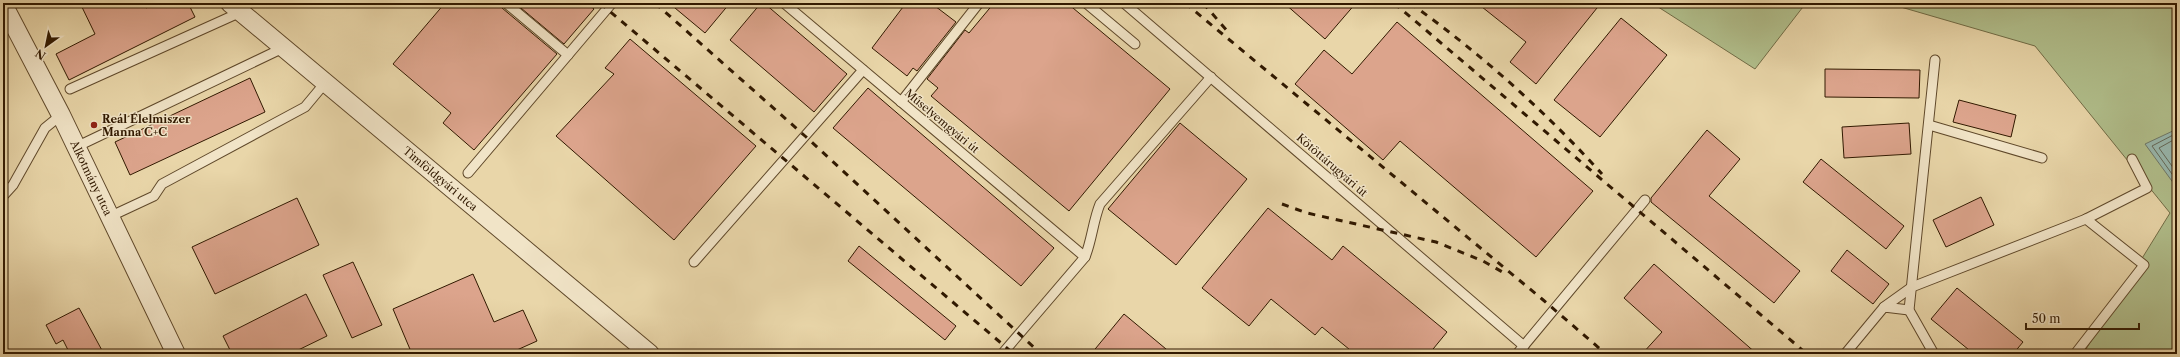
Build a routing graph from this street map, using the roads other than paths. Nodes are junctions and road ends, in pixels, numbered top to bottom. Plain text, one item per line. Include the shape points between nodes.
1 (506, 3) edge
2 (612, 3) edge
3 (784, 3) edge
4 (979, 3) edge
5 (1086, 3) edge
6 (1124, 3) edge
7 (3, 4) edge
8 (236, 8) edge
9 (1136, 44) dead end
10 (283, 48) junction
11 (568, 55) junction
12 (1935, 60) dead end
13 (864, 70) junction
14 (1211, 77) junction
15 (325, 83) junction
16 (70, 89) dead end
17 (901, 102) junction
18 (60, 114) junction
19 (1929, 125) junction
20 (76, 146) junction
21 (2042, 158) dead end
22 (2132, 159) dead end
23 (468, 173) dead end
24 (3, 196) edge
25 (1645, 200) dead end
26 (110, 216) junction
27 (2086, 219) junction
28 (1085, 257) junction
29 (694, 262) dead end
30 (1912, 287) junction
31 (1884, 307) junction
32 (1909, 310) junction
33 (1524, 346) junction
34 (646, 353) edge
35 (176, 354) edge
36 (1002, 354) edge
37 (1517, 354) edge
38 (1844, 354) edge
39 (1934, 354) edge
40 (2075, 354) edge

1 - 11 lane
2 - 11 lane
3 - 13 lane, Műselyemgyári út
4 - 17 lane
5 - 9 lane
6 - 14 lane, Kötöttárugyári út
7 - 18 street, Alkotmány utca
8 - 10 street, Timföldgyári utca
8 - 16 lane
10 - 15 street, Timföldgyári utca
10 - 20 lane
11 - 23 lane
12 - 19 lane
13 - 17 lane, Műselyemgyári út
13 - 29 lane
14 - 28 lane via 1100,204
14 - 33 lane, Kötöttárugyári út
15 - 26 lane via 305,107 162,184 154,196
15 - 34 street, Timföldgyári utca
17 - 28 lane, Műselyemgyári út
18 - 20 street, Alkotmány utca
18 - 24 lane via 45,128
19 - 21 lane
19 - 30 lane
20 - 26 street, Alkotmány utca
22 - 27 lane via 2147,188
25 - 33 lane
26 - 35 street, Alkotmány utca
27 - 30 lane
27 - 40 lane via 2144,265
28 - 36 lane
30 - 31 lane
30 - 32 lane
31 - 32 lane
31 - 38 lane
32 - 39 lane
33 - 37 lane

